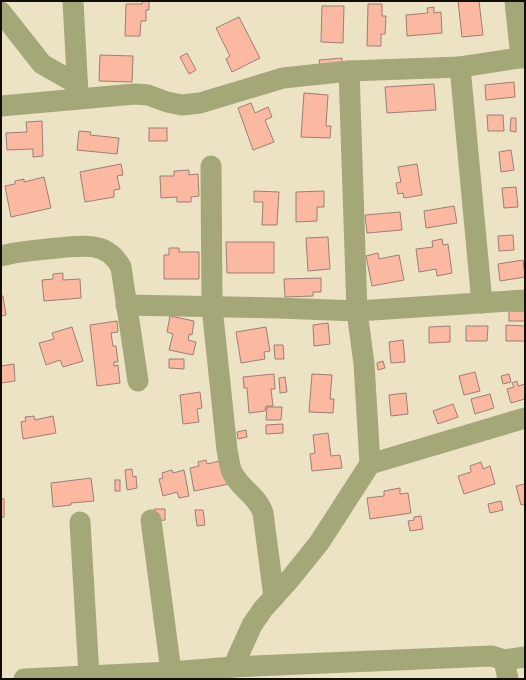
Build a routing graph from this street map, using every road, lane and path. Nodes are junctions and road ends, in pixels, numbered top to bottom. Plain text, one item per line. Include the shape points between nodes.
1 (73, 1) edge
2 (515, 1) edge
3 (1, 12) edge
4 (523, 57) edge
5 (460, 67) junction
6 (349, 72) junction
7 (78, 92) junction
8 (1, 106) edge
9 (211, 166) dead end
10 (1, 256) edge
11 (525, 300) edge
12 (482, 303) junction
13 (126, 305) junction
14 (212, 307) junction
15 (357, 311) junction
16 (138, 381) dead end
17 (525, 418) edge
18 (370, 464) junction
19 (151, 520) dead end
20 (80, 522) dead end
21 (274, 597) junction
22 (525, 657) edge
23 (233, 667) junction
24 (506, 670) edge
25 (171, 675) edge
26 (89, 676) junction
27 (24, 679) edge

1 - 7 street
2 - 4 street
3 - 7 street via 42,64
4 - 5 street
5 - 6 street
5 - 12 street
6 - 7 street via 283,78 200,103 167,102 148,95
6 - 15 street
7 - 8 street
9 - 14 street
10 - 13 street via 14,252 79,246 108,251 120,267
11 - 12 street
12 - 15 street
13 - 14 street
13 - 16 street
14 - 15 street
14 - 21 street via 227,450 232,472 261,505 264,513
15 - 18 street via 364,364
17 - 18 street
18 - 21 street via 319,543
19 - 25 street
20 - 26 street
21 - 23 street via 252,625
22 - 24 street
23 - 24 street via 492,656
23 - 25 street
25 - 26 street
26 - 27 street

